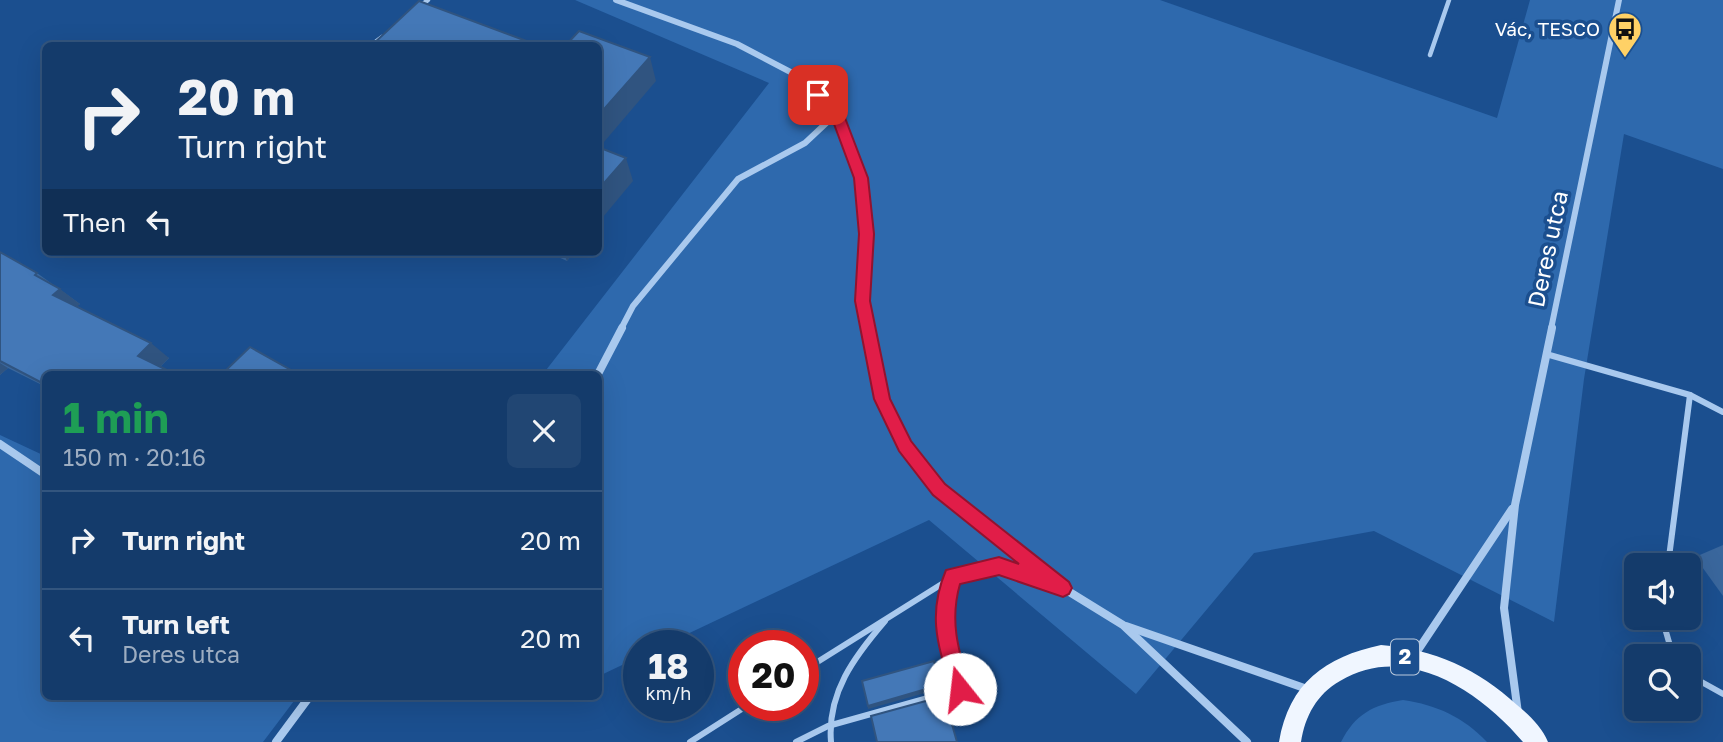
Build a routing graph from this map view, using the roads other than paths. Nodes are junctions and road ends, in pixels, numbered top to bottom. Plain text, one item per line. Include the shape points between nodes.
1 (428, 0) edge
2 (617, 0) edge
3 (1449, 0) edge
4 (1619, 0) edge
5 (409, 15) edge
6 (391, 31) edge
7 (376, 42) edge
8 (1430, 55) dead end
9 (837, 113) junction
10 (1546, 354) junction
11 (600, 371) edge
12 (1690, 396) junction
13 (1723, 412) edge
14 (0, 444) edge
15 (42, 472) edge
16 (1515, 505) junction
17 (1670, 553) edge
18 (953, 576) junction
19 (1063, 588) junction
20 (890, 616) junction
21 (1123, 625) junction
22 (1414, 657) junction
23 (819, 661) edge
24 (1701, 682) edge
25 (1310, 690) junction
26 (1723, 694) edge
27 (307, 700) edge
28 (1518, 717) junction
29 (728, 718) edge
30 (828, 726) junction
31 (276, 742) edge
32 (690, 742) edge
33 (796, 742) edge
34 (831, 742) edge
35 (1247, 742) edge
36 (1290, 742) edge
37 (1537, 742) edge

1 - 5 lane
2 - 9 street via 737,44 800,77
3 - 8 lane
4 - 10 street, Deres utca
6 - 7 lane
9 - 11 street via 805,143 738,179 633,306
9 - 19 street via 861,178 866,234 863,301 882,399 905,446 939,490
10 - 12 lane
10 - 16 street, Deres utca
12 - 13 lane
12 - 17 lane
14 - 15 street
16 - 22 street
16 - 28 street, Deres utca via 1504,608
18 - 19 lane via 999,566
18 - 20 lane
18 - 30 lane via 944,606 944,636 960,689
19 - 21 street
20 - 23 lane
20 - 30 lane via 856,653 837,692
21 - 25 street
21 - 35 street
22 - 25 main road, 2 via 1374,656 1338,667
22 - 28 main road, 2 via 1455,671
24 - 26 lane
25 - 36 main road, 2 via 1293,723
27 - 31 street
28 - 37 main road, 2
29 - 32 lane
30 - 33 lane
30 - 34 lane

